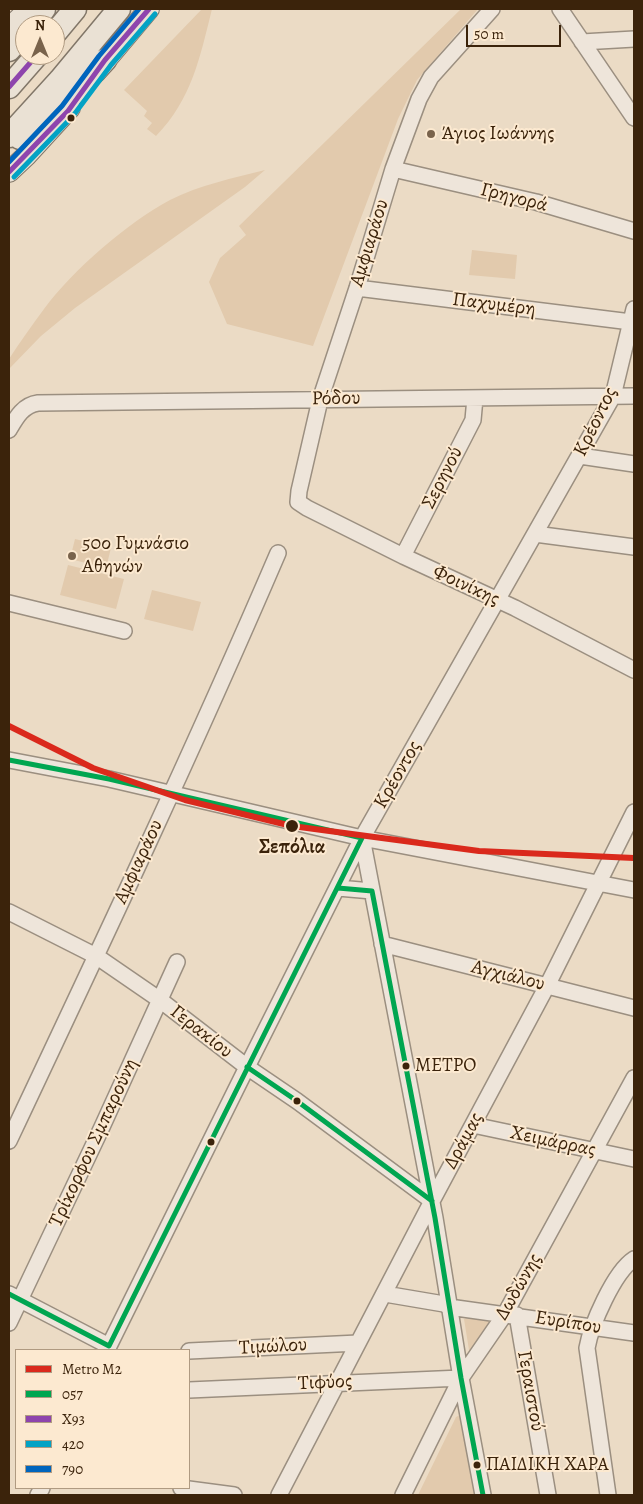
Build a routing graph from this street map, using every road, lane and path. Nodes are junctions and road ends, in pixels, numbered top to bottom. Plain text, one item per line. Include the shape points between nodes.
1 (29, 9) edge
2 (75, 9) edge
3 (119, 9) edge
4 (149, 9) edge
5 (492, 9) edge
6 (560, 9) edge
7 (65, 21) edge
8 (9, 28) edge
9 (634, 39) edge
10 (582, 42) junction
11 (105, 60) junction
12 (28, 65) edge
13 (9, 87) edge
14 (634, 118) edge
15 (9, 136) edge
16 (9, 145) edge
17 (393, 169) junction
18 (9, 172) edge
19 (634, 230) edge
20 (357, 288) junction
21 (633, 315) edge
22 (613, 396) junction
23 (634, 396) edge
24 (475, 398) junction
25 (320, 400) junction
26 (9, 430) edge
27 (580, 456) junction
28 (634, 464) edge
29 (298, 502) joint
30 (535, 534) junction
31 (634, 547) edge
32 (278, 553) dead end
33 (402, 556) junction
34 (498, 600) junction
35 (9, 603) edge
36 (124, 631) dead end
37 (634, 670) edge
38 (9, 760) edge
39 (170, 795) junction
40 (634, 812) edge
41 (362, 838) junction
42 (598, 883) junction
43 (338, 888) junction
44 (634, 890) edge
45 (372, 891) junction
46 (9, 912) edge
47 (382, 944) junction
48 (96, 956) junction
49 (177, 962) dead end
50 (547, 986) junction
51 (160, 1000) junction
52 (634, 1008) edge
53 (246, 1067) junction
54 (634, 1078) edge
55 (473, 1125) junction
56 (9, 1141) edge
57 (594, 1151) junction
58 (634, 1159) edge
59 (432, 1201) junction
60 (634, 1259) edge
61 (384, 1294) junction
62 (14, 1297) edge
63 (449, 1307) junction
64 (511, 1314) junction
65 (9, 1323) edge
66 (592, 1327) junction
67 (634, 1334) edge
68 (358, 1343) junction
69 (108, 1348) edge
70 (190, 1351) edge
71 (460, 1378) junction
72 (337, 1382) junction
73 (190, 1390) edge
74 (189, 1489) edge
75 (234, 1495) edge
76 (279, 1495) edge
77 (403, 1495) edge
78 (483, 1495) edge
79 (548, 1495) edge
80 (608, 1495) edge

1 - 8 main road
2 - 7 highway
3 - 15 highway
4 - 11 main road
5 - 17 street, Αμφιαράου via 431,77 418,100
6 - 10 street
9 - 10 street
10 - 14 street
11 - 16 highway via 60,108
11 - 18 main road via 68,111
12 - 13 highway
17 - 19 street, Γρηγορά via 536,202
17 - 20 street, Αμφιαράου
20 - 21 street, Παχυμέρη
20 - 25 street, Αμφιαράου
21 - 22 street, Κρέοντος
22 - 23 street, Ρόδου
22 - 24 street, Ρόδου
22 - 27 street, Κρέοντος
24 - 25 street, Ρόδου
24 - 33 street, Σερηνού via 473,420
25 - 26 street, Ρόδου via 38,403 24,409
25 - 29 street, Αμφιαράου
27 - 28 street
27 - 30 street, Κρέοντος
29 - 33 street, Φοινίκης
30 - 31 street
30 - 34 street, Κρέοντος
32 - 39 street, Αμφιαράου
33 - 34 street, Φοινίκης
34 - 37 street, Φοινίκης
34 - 41 street, Κρέοντος
35 - 36 street
38 - 39 street via 109,779
39 - 41 street
39 - 48 street, Αμφιαράου
40 - 42 street, Δράμας
41 - 42 street
41 - 43 street, Κρέοντος
41 - 45 street
42 - 44 street
42 - 50 street, Δράμας
43 - 45 street
43 - 53 street, Κρέοντος
45 - 47 street
46 - 48 street, Γερακίου
47 - 50 street, Αγχιάλου
47 - 59 street
48 - 51 street, Γερακίου
48 - 56 street, Αμφιαράου
49 - 51 street, Τρίκορφου Σμπαρούνη
50 - 52 street, Αγχιάλου
50 - 55 street, Δράμας
51 - 53 street, Γερακίου
51 - 62 street, Τρίκορφου Σμπαρούνη via 102,1127
53 - 59 street, Γερακίου
53 - 69 street, Κρέοντος
54 - 57 street, Δωδώνης
55 - 57 street, Χειμάρρας
55 - 59 street, Δράμας
57 - 58 street, Χειμάρρας
57 - 64 street, Δωδώνης
59 - 61 street, Δράμας
59 - 63 street
60 - 66 street via 621,1273
61 - 63 street, Ευρίπου
61 - 68 street, Δράμας
62 - 65 street, Τρίκορφου Σμπαρούνη
62 - 69 street
63 - 64 street, Ευρίπου
63 - 71 street
64 - 66 street, Ευρίπου
64 - 71 street, Δωδώνης
64 - 79 street, Γεραιστού
66 - 67 street, Ευρίπου
66 - 80 street via 588,1352
68 - 70 street, Τιμώλου
68 - 72 street, Δράμας
71 - 72 street, Τιφύος
71 - 77 street, Δωδώνης
71 - 78 street
72 - 73 street, Τιφύος
72 - 76 street, Δράμας
74 - 75 street

